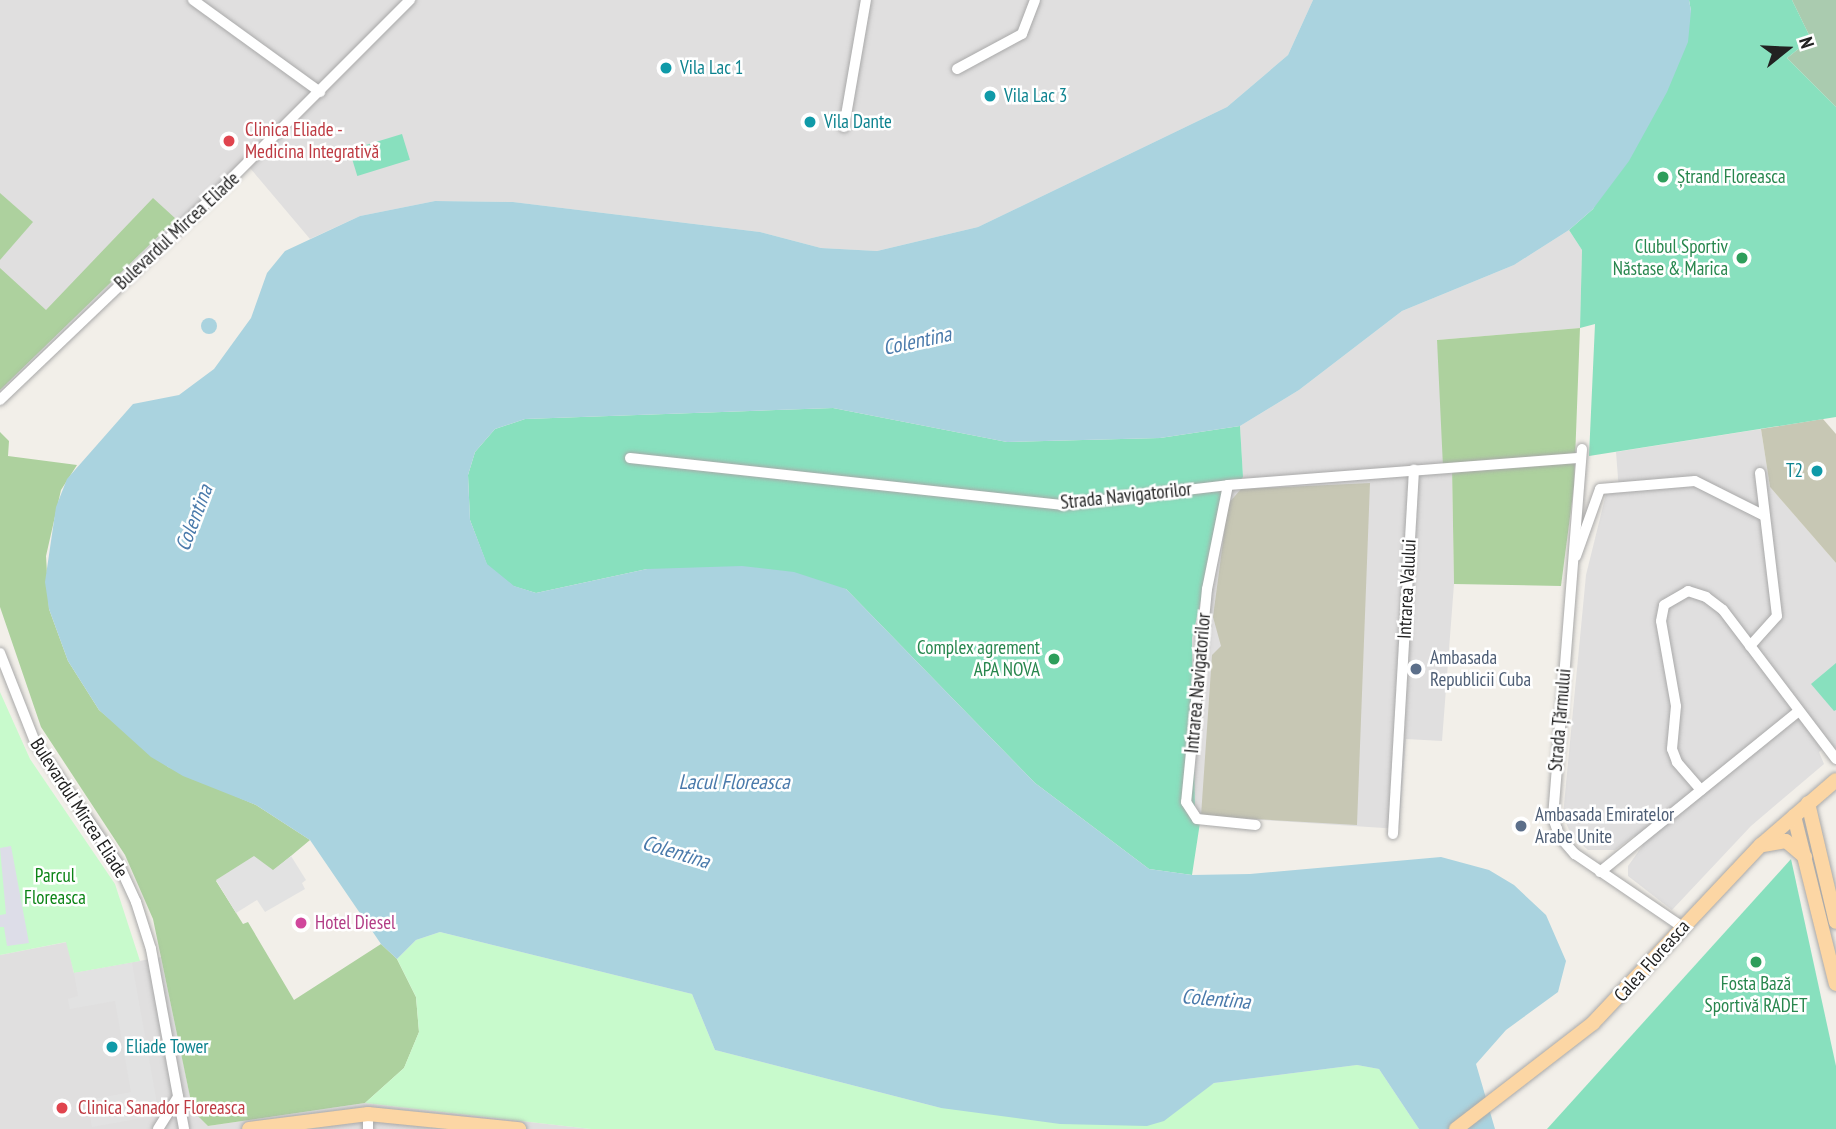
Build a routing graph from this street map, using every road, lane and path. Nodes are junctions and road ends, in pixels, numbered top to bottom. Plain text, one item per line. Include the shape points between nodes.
1 (193, 0) edge
2 (410, 0) edge
3 (866, 0) edge
4 (1035, 0) edge
5 (957, 69) dead end
6 (320, 92) junction
7 (844, 127) dead end
8 (0, 400) edge
9 (1582, 454) joint
10 (630, 458) dead end
11 (1414, 470) junction
12 (1760, 473) dead end
13 (1228, 485) junction
14 (1765, 516) junction
15 (1573, 564) junction
16 (1751, 646) junction
17 (0, 653) edge
18 (1799, 711) junction
19 (1836, 759) edge
20 (1836, 780) edge
21 (1701, 790) junction
22 (1808, 803) junction
23 (1794, 816) junction
24 (1256, 825) dead end
25 (1393, 834) dead end
26 (1761, 845) junction
27 (1808, 860) junction
28 (1600, 872) junction
29 (1836, 922) edge
30 (1684, 928) junction
31 (1836, 984) edge
32 (178, 1097) junction
33 (368, 1122) edge
34 (290, 1126) edge
35 (479, 1126) edge
36 (158, 1129) edge
37 (184, 1129) edge
38 (249, 1129) edge
39 (519, 1129) edge
40 (1456, 1129) edge

1 - 6 street
2 - 6 street, Bulevardul Mircea Eliade
3 - 7 street
4 - 5 street via 1022,34
6 - 8 street, Bulevardul Mircea Eliade
9 - 11 street, Strada Navigatorilor
9 - 15 street, Strada Țărmului
10 - 13 street, Strada Navigatorilor via 1061,505
11 - 13 street, Strada Navigatorilor
11 - 25 street, Intrarea Valului
12 - 14 street
13 - 24 street, Intrarea Navigatorilor via 1207,589 1186,802 1197,819
14 - 15 street via 1695,481 1600,489
14 - 16 street via 1777,616
15 - 28 street, Strada Țărmului via 1553,818 1568,847
16 - 18 street
16 - 21 street via 1723,610 1698,593 1679,594 1664,605 1661,621 1676,706 1672,749
17 - 32 street, Bulevardul Mircea Eliade via 35,742 119,865 136,902 151,949
18 - 19 street
18 - 21 street
20 - 22 main road, Calea Floreasca
21 - 28 street
22 - 23 main road, Calea Floreasca
22 - 29 main road
23 - 26 main road, Calea Floreasca
23 - 27 main road
26 - 27 main road via 1786,841
26 - 30 main road, Calea Floreasca
27 - 31 main road
28 - 30 street, Strada Țărmului
30 - 40 main road, Calea Floreasca via 1600,1018
32 - 36 street
32 - 37 street, Bulevardul Mircea Eliade
33 - 34 main road
33 - 35 main road
34 - 38 main road
35 - 39 main road

